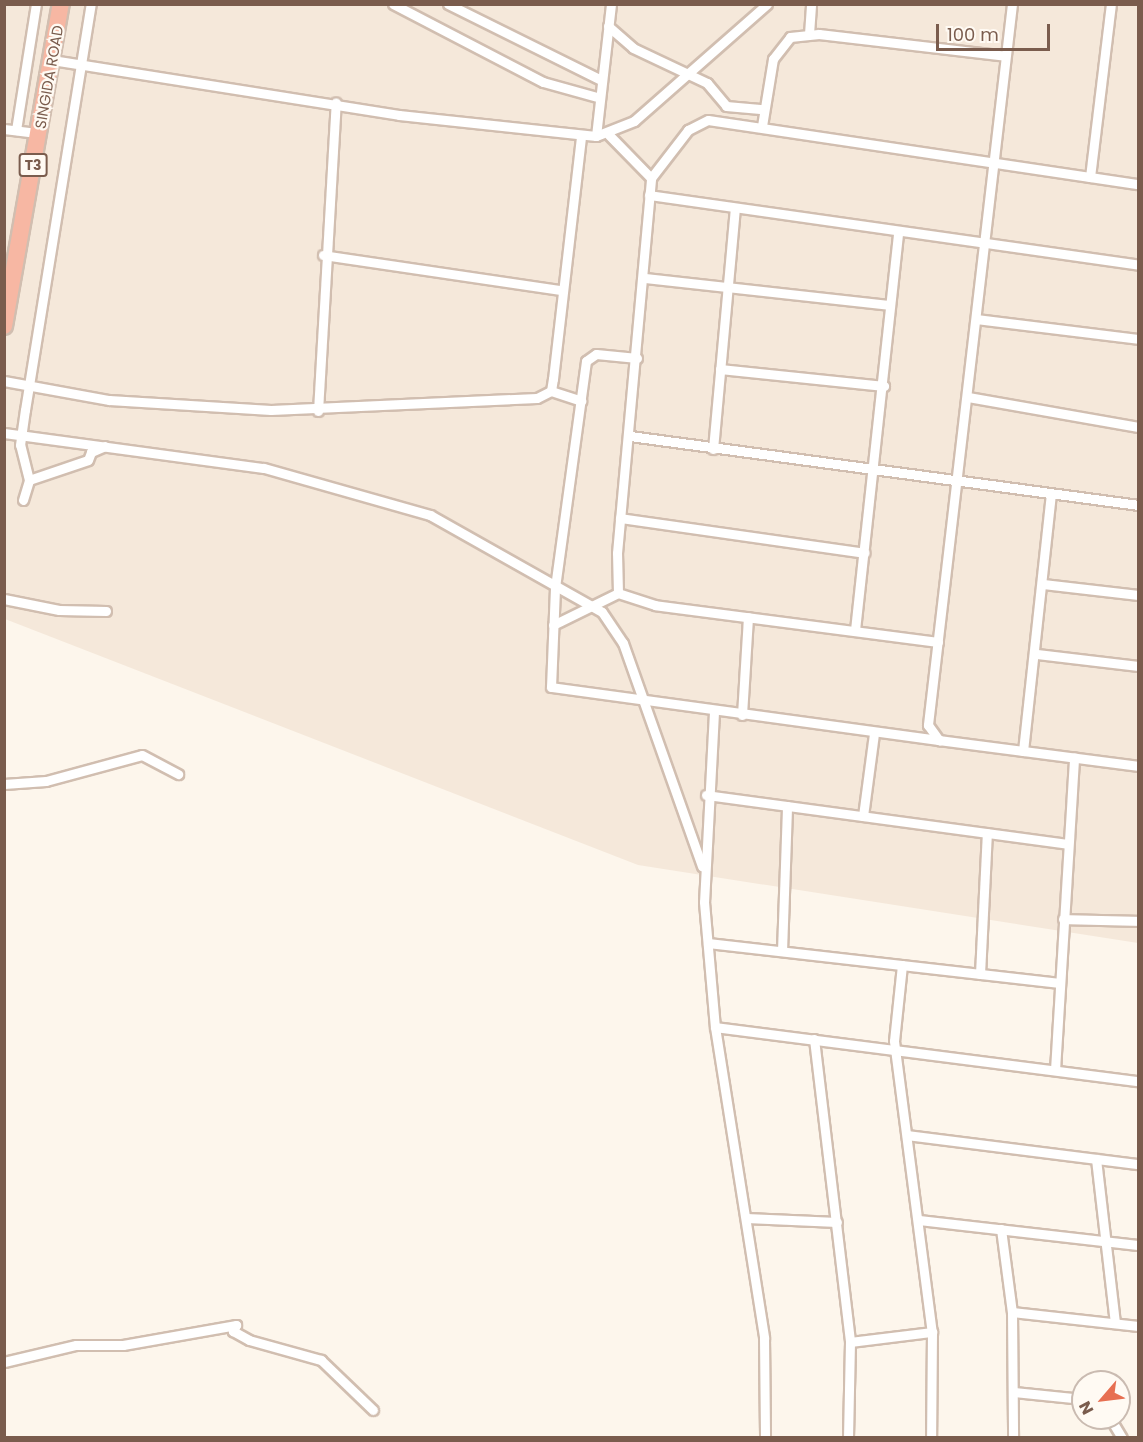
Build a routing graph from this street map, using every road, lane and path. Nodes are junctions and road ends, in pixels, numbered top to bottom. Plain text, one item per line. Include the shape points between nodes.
1 (36, 4) edge
2 (62, 4) edge
3 (91, 4) edge
4 (393, 4) edge
5 (448, 4) edge
6 (611, 4) edge
7 (767, 4) edge
8 (811, 4) edge
9 (1012, 4) edge
10 (1111, 4) edge
11 (608, 26) junction
12 (809, 34) junction
13 (1005, 56) junction
14 (52, 60) junction
15 (80, 64) junction
16 (687, 74) junction
17 (599, 79) junction
18 (597, 97) junction
19 (336, 103) junction
20 (763, 110) junction
21 (762, 126) junction
22 (4, 129) edge
23 (16, 130) junction
24 (39, 133) junction
25 (609, 135) junction
26 (581, 136) junction
27 (596, 136) junction
28 (994, 162) junction
29 (1090, 177) junction
30 (651, 178) junction
31 (1138, 184) edge
32 (650, 195) junction
33 (735, 208) junction
34 (898, 231) junction
35 (985, 243) junction
36 (323, 255) junction
37 (1138, 265) edge
38 (645, 278) junction
39 (728, 287) junction
40 (561, 290) junction
41 (889, 305) junction
42 (976, 319) junction
43 (4, 326) edge
44 (1138, 339) edge
45 (637, 358) junction
46 (720, 369) junction
47 (4, 381) edge
48 (28, 384) junction
49 (884, 386) junction
50 (551, 391) junction
51 (968, 397) junction
52 (580, 401) junction
53 (318, 411) junction
54 (1138, 427) edge
55 (4, 433) edge
56 (21, 435) junction
57 (630, 436) junction
58 (105, 446) junction
59 (712, 449) junction
60 (876, 470) junction
61 (29, 480) junction
62 (958, 481) junction
63 (1051, 494) junction
64 (23, 500) dead end
65 (1138, 505) edge
66 (620, 518) junction
67 (865, 553) junction
68 (1043, 584) junction
69 (555, 588) junction
70 (618, 592) junction
71 (1138, 595) edge
72 (4, 599) edge
73 (591, 608) junction
74 (106, 611) dead end
75 (748, 617) junction
76 (553, 625) junction
77 (855, 630) junction
78 (938, 642) junction
79 (1037, 654) junction
80 (1138, 666) edge
81 (645, 703) junction
82 (714, 712) junction
83 (742, 715) junction
84 (874, 734) junction
85 (939, 740) junction
86 (1023, 751) junction
87 (1074, 758) junction
88 (1138, 766) edge
89 (178, 774) dead end
90 (4, 784) edge
91 (706, 795) junction
92 (787, 806) junction
93 (863, 816) junction
94 (987, 833) junction
95 (1067, 844) junction
96 (702, 866) junction
97 (1064, 919) junction
98 (1138, 921) edge
99 (708, 944) junction
100 (782, 951) junction
101 (902, 964) junction
102 (980, 974) junction
103 (1060, 983) junction
104 (715, 1026) junction
105 (814, 1039) junction
106 (897, 1051) junction
107 (1055, 1070) junction
108 (1138, 1081) edge
109 (907, 1135) junction
110 (1096, 1159) junction
111 (1138, 1164) edge
112 (746, 1218) junction
113 (919, 1220) junction
114 (837, 1222) junction
115 (1001, 1229) junction
116 (1106, 1243) junction
117 (1138, 1245) edge
118 (1012, 1312) junction
119 (1115, 1322) junction
120 (1138, 1326) edge
121 (932, 1332) junction
122 (850, 1342) junction
123 (4, 1362) edge
124 (1014, 1392) junction
125 (1071, 1398) edge
126 (373, 1410) dead end
127 (765, 1437) edge
128 (848, 1437) edge
129 (931, 1437) edge
130 (1013, 1437) edge

1 - 23 street
2 - 14 highway, SINGIDA ROAD / T3
3 - 15 street
4 - 18 street via 543,82
5 - 17 street
6 - 11 street
7 - 16 street
8 - 12 street
9 - 13 street
10 - 29 street
11 - 16 street via 633,48
11 - 17 street
12 - 13 street
12 - 20 street via 790,37 778,46
13 - 28 street
14 - 15 street
14 - 24 highway, SINGIDA ROAD / T3
15 - 19 street
15 - 48 street
16 - 20 street via 707,83 726,106
16 - 25 street
17 - 18 street
18 - 27 street
19 - 26 street
19 - 36 street
20 - 21 street
21 - 28 street
21 - 30 street via 697,123
22 - 23 street
23 - 24 street
24 - 43 highway, SINGIDA ROAD / T3
25 - 27 street
25 - 30 street
26 - 27 street
26 - 40 street
28 - 29 street
28 - 35 street
29 - 31 street
30 - 32 street
32 - 33 street
32 - 38 street
33 - 34 street
33 - 39 street
34 - 35 street
34 - 41 street
35 - 37 street
35 - 42 street
36 - 40 street
36 - 53 street
38 - 39 street
38 - 45 street
39 - 41 street
39 - 46 street
40 - 50 street
41 - 49 street
42 - 44 street
42 - 51 street
45 - 52 street via 590,355
45 - 57 street
46 - 49 street
46 - 59 street
47 - 48 street
48 - 53 street via 109,400
48 - 56 street
49 - 60 street
50 - 52 street
50 - 53 street via 537,398 496,404
51 - 54 street
51 - 62 street
52 - 69 street
55 - 56 street
56 - 58 street
56 - 61 street
57 - 59 street
57 - 66 street
58 - 61 street via 91,452 88,460
58 - 69 street via 264,468 430,514
59 - 60 street
60 - 62 street
60 - 67 street
61 - 64 street
62 - 63 street
62 - 78 street
63 - 65 street
63 - 68 street
66 - 67 street
66 - 70 street
67 - 77 street
68 - 71 street
68 - 79 street
69 - 73 street
69 - 76 street
70 - 73 street
70 - 75 street via 654,605
72 - 74 street via 59,610
73 - 76 street
73 - 81 street via 616,627
75 - 77 street
75 - 83 street
76 - 81 street via 551,687
77 - 78 street
78 - 85 street via 928,725
79 - 80 street
79 - 86 street
81 - 82 street
81 - 96 street
82 - 83 street
82 - 91 street
83 - 84 street
84 - 85 street
84 - 93 street
85 - 86 street
86 - 87 street
87 - 88 street
87 - 95 street
89 - 90 street via 142,755 46,781
91 - 92 street
91 - 96 street
92 - 93 street
92 - 100 street
93 - 94 street
94 - 95 street
94 - 102 street
95 - 97 street
96 - 99 street
97 - 98 street
97 - 103 street
99 - 100 street
99 - 104 street
100 - 101 street
101 - 102 street
101 - 106 street
102 - 103 street
103 - 107 street
104 - 105 street
104 - 112 street
105 - 106 street
105 - 114 street
106 - 107 street
106 - 109 street
107 - 108 street
109 - 110 street
109 - 113 street
110 - 111 street
110 - 116 street
112 - 114 street
112 - 127 street via 764,1338
113 - 115 street
113 - 121 street
114 - 122 street
115 - 116 street
115 - 118 street
116 - 117 street
116 - 119 street
118 - 119 street
118 - 124 street
119 - 120 street
121 - 122 street
121 - 129 street
122 - 128 street
123 - 126 street via 76,1346 123,1345 236,1325 233,1331 249,1340 321,1360
124 - 125 street
124 - 130 street

